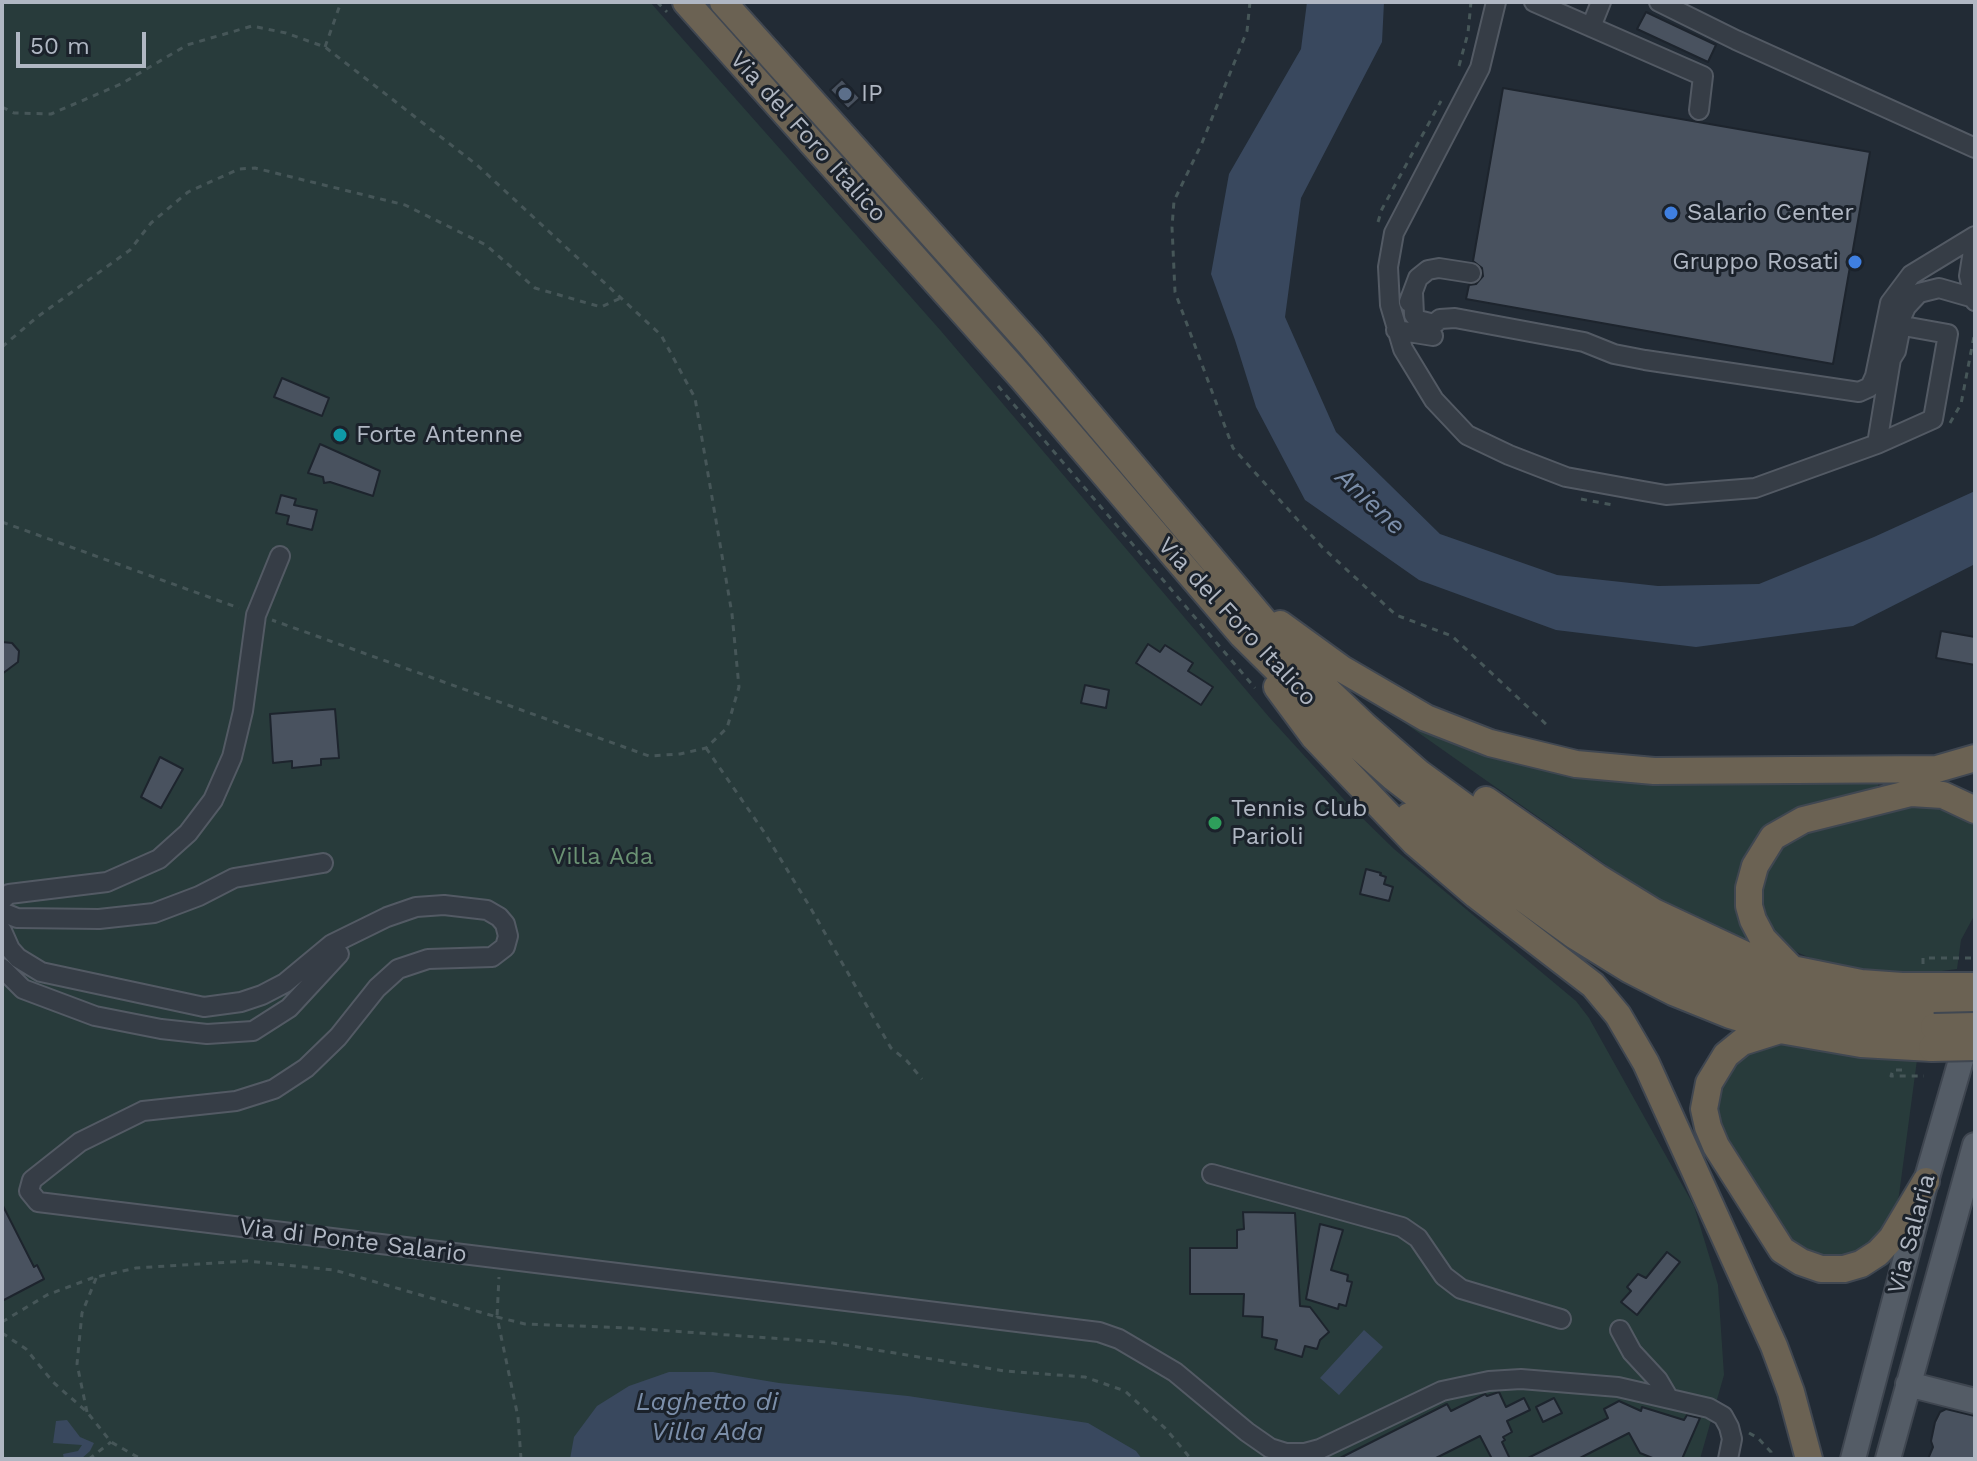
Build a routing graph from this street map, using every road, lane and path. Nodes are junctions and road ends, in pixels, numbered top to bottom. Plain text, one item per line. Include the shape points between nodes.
1 (341, 2) edge
2 (686, 2) edge
3 (723, 2) edge
4 (1250, 2) edge
5 (1496, 2) edge
6 (1534, 2) edge
7 (1601, 2) edge
8 (1659, 2) edge
9 (1591, 27) junction
10 (325, 47) junction
11 (2, 107) edge
12 (1699, 110) dead end
13 (1975, 148) edge
14 (1975, 237) edge
15 (1471, 273) dead end
16 (1413, 293) junction
17 (621, 298) junction
18 (1975, 300) edge
19 (1898, 325) junction
20 (1396, 330) junction
21 (1433, 336) dead end
22 (2, 347) edge
23 (1877, 444) junction
24 (2, 522) edge
25 (280, 556) dead end
26 (1238, 591) junction
27 (256, 615) junction
28 (1242, 635) junction
29 (1337, 700) junction
30 (1548, 726) dead end
31 (706, 748) junction
32 (1331, 754) junction
33 (1975, 758) edge
34 (1975, 810) edge
35 (323, 863) dead end
36 (2, 900) edge
37 (2, 912) edge
38 (2, 931) edge
39 (339, 954) dead end
40 (1975, 958) edge
41 (2, 968) edge
42 (1792, 969) junction
43 (1975, 986) edge
44 (1939, 1006) junction
45 (1975, 1007) edge
46 (1975, 1026) edge
47 (1780, 1030) junction
48 (1975, 1047) edge
49 (1903, 1069) dead end
50 (1924, 1076) dead end
51 (922, 1079) dead end
52 (1975, 1145) edge
53 (1212, 1174) dead end
54 (1926, 1181) junction
55 (499, 1269) dead end
56 (97, 1276) junction
57 (497, 1317) junction
58 (1561, 1319) dead end
59 (2, 1322) edge
60 (1620, 1330) dead end
61 (2, 1333) edge
62 (1908, 1384) junction
63 (1668, 1397) junction
64 (1975, 1401) edge
65 (87, 1412) junction
66 (1750, 1433) dead end
67 (111, 1442) junction
68 (89, 1459) edge
69 (141, 1459) edge
70 (521, 1459) edge
71 (1191, 1459) edge
72 (1728, 1459) edge
73 (1772, 1459) edge
74 (1809, 1459) edge
75 (1853, 1459) edge
76 (1888, 1459) edge

1 - 10 path
2 - 28 highway, Via del Foro Italico via 1021,377
3 - 26 highway, Via del Foro Italico via 1030,344
4 - 30 path via 1247,31 1174,201 1172,227 1175,292 1233,448 1322,547 1396,615 1452,636
5 - 20 street via 1480,68 1394,233 1388,267
6 - 9 street
7 - 9 street
8 - 13 street
9 - 12 street via 1703,76
10 - 11 path via 252,26 187,45 121,84 51,114 14,113
10 - 17 path via 477,165
14 - 16 street via 1911,275 1890,303 1875,376 1870,387 1859,392 1645,360 1584,342 1455,318 1434,324 1414,315
14 - 18 street via 1969,276
15 - 16 street via 1428,270 1418,278
16 - 20 street
17 - 22 path via 601,307 535,288 486,245 405,205 255,168 239,169 188,192 151,223 130,250
17 - 31 path via 661,335 695,398 732,614 739,687 727,728
18 - 19 street via 1939,288 1919,293
19 - 23 street via 1891,335
19 - 23 street via 1948,334 1946,348 1933,419
20 - 21 street
20 - 23 street via 1434,400 1467,435 1566,477 1666,495 1755,488
24 - 27 path
25 - 27 street
26 - 29 highway, Via del Foro Italico
26 - 33 highway via 1377,691 1446,727 1516,751 1596,767 1664,772 1937,769
27 - 31 path via 649,756
27 - 36 street via 232,757 213,800 188,833 159,859 107,882 9,894
28 - 32 highway via 1299,719
28 - 44 highway, Via del Foro Italico via 1356,746 1429,806 1651,956 1712,986 1798,1013 1874,1025
29 - 42 highway via 1645,907 1730,949
29 - 44 highway, Via del Foro Italico via 1448,795 1606,905 1684,951 1745,976 1812,994
31 - 51 path via 764,832 891,1048
32 - 47 highway via 1461,856 1614,961 1696,1002
32 - 74 highway via 1414,842 1593,985 1618,1015 1646,1063 1774,1346
34 - 42 highway via 1943,795 1911,793 1803,820 1773,837 1755,866 1749,906 1763,939
35 - 37 street via 234,878 154,913 99,919 17,918
38 - 63 street, Via di Ponte Salario via 18,958 41,972 204,1007 262,995 332,944 416,907 487,910 505,924 508,936 505,947 492,957 428,959 398,969 306,1068 274,1089 236,1101 143,1111 80,1142 32,1180 29,1191 38,1202 1108,1333 1175,1372 1247,1432 1286,1453 1320,1449 1428,1396 1472,1384 1538,1380
39 - 41 street via 289,1008 253,1031 207,1034 95,1016 23,989
40 - 44 path via 1923,958
42 - 44 highway via 1885,986
43 - 44 highway
44 - 45 highway
44 - 46 highway, bridge
44 - 47 highway via 1861,1044
44 - 48 highway, bridge
45 - 54 main road, Via Salaria
47 - 54 highway via 1742,1042 1726,1055 1709,1083 1704,1109 1721,1156 1782,1250 1821,1269 1861,1264 1892,1238
49 - 50 path via 1893,1070 1891,1076
52 - 62 main road, Via Salaria
53 - 58 street via 1402,1227 1418,1238 1444,1276 1461,1289
54 - 75 main road, Via Salaria
55 - 57 path
56 - 57 path via 136,1268 247,1261 334,1270
56 - 59 path via 47,1295
56 - 65 path via 82,1313 77,1364
57 - 70 path via 518,1417
57 - 71 path via 525,1324 827,1342 1005,1371 1085,1377 1125,1391
60 - 63 street
61 - 65 path via 26,1349
62 - 64 main road
62 - 76 main road, Via Salaria
63 - 72 street, Via di Ponte Salario via 1723,1416 1732,1436
65 - 67 path
66 - 73 path
67 - 68 path
67 - 69 path

